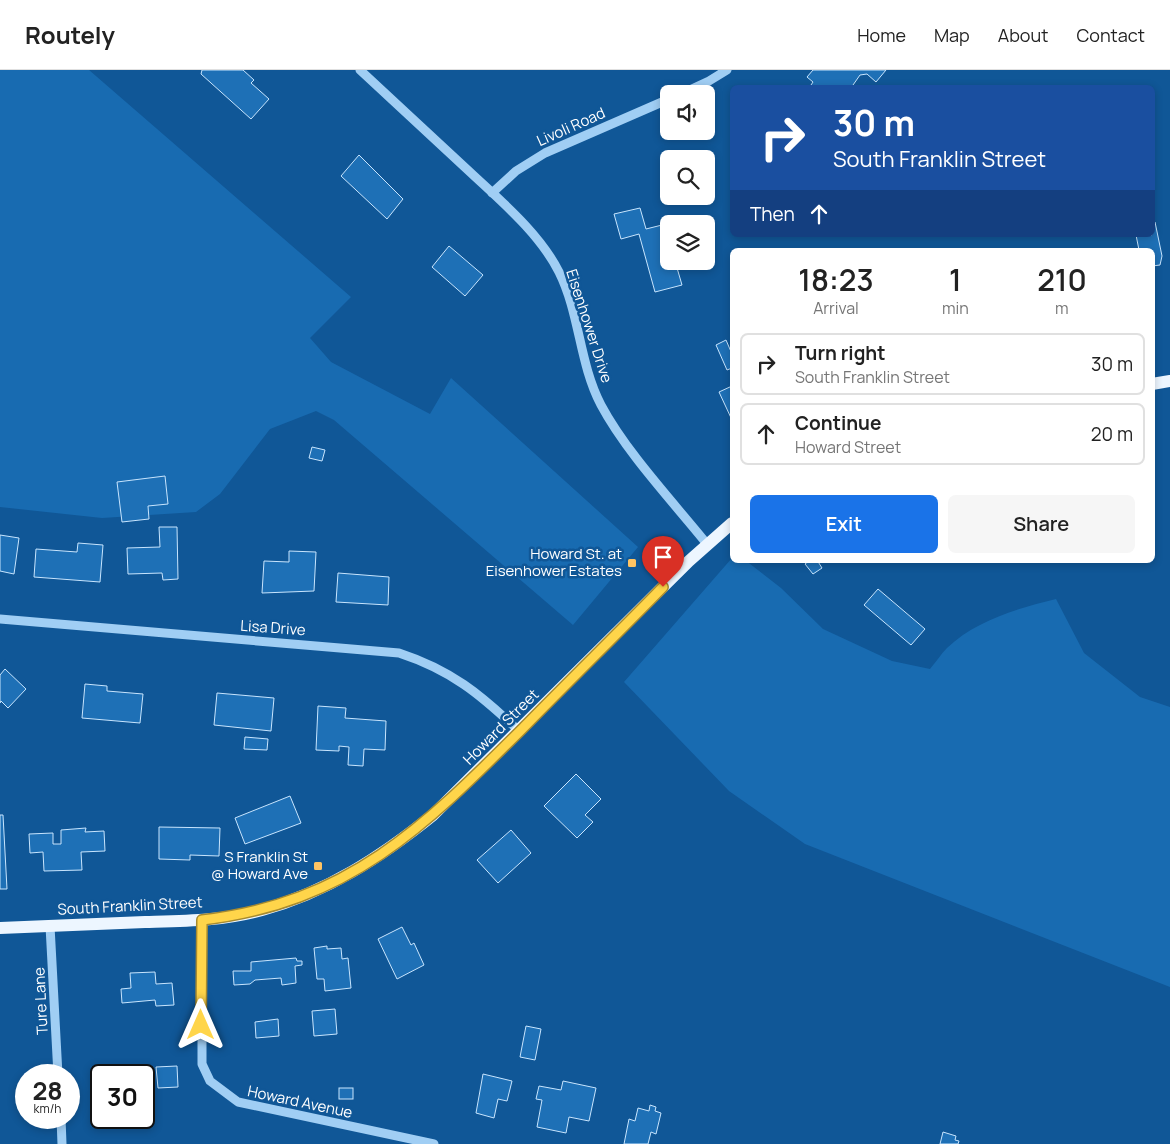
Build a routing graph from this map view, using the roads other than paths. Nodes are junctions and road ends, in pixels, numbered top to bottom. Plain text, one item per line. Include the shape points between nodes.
1 (360, 70) edge
2 (727, 70) edge
3 (700, 85) edge
4 (660, 103) edge
5 (492, 193) junction
6 (1170, 381) edge
7 (1155, 384) edge
8 (730, 525) edge
9 (707, 544) junction
10 (0, 619) edge
11 (519, 731) junction
12 (261, 911) joint
13 (202, 920) junction
14 (50, 926) junction
15 (0, 928) edge
16 (57, 1064) edge
17 (61, 1129) edge
18 (62, 1144) edge
19 (434, 1144) edge

1 - 5 street, Eisenhower Drive
2 - 3 street
4 - 5 street, Livoli Road via 545,153 516,171
5 - 9 street, Eisenhower Drive via 539,241 559,272 572,306 583,359 602,406 634,453
6 - 7 main road
8 - 9 main road, Howard Street
9 - 11 main road, Howard Street
10 - 11 street, Lisa Drive via 398,653 448,672
11 - 12 main road, Howard Street via 433,815 370,863 316,891
12 - 13 main road, South Franklin Street
13 - 14 main road, South Franklin Street
13 - 19 street, Howard Avenue via 202,1064 210,1081 238,1102
14 - 15 main road, South Franklin Street
14 - 16 street, Ture Lane
17 - 18 street

